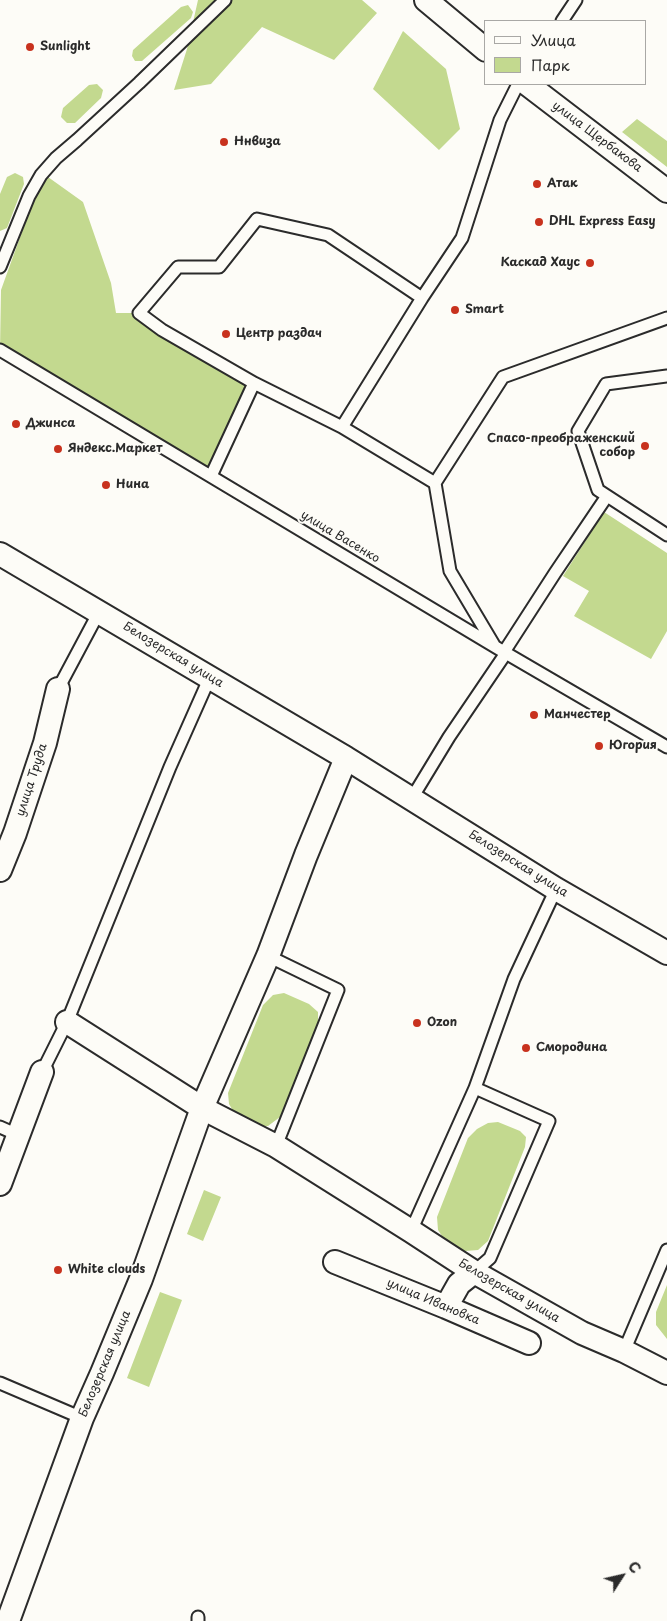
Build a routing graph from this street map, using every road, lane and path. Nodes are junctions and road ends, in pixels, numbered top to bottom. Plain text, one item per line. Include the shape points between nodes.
1 (225, 0) edge
2 (426, 0) edge
3 (576, 0) edge
4 (563, 20) edge
5 (484, 48) edge
6 (518, 85) edge
7 (528, 85) edge
8 (667, 191) edge
9 (0, 266) edge
10 (422, 298) junction
11 (667, 318) edge
12 (0, 350) edge
13 (667, 376) edge
14 (254, 384) junction
15 (342, 427) junction
16 (211, 476) junction
17 (435, 483) junction
18 (607, 496) junction
19 (667, 535) edge
20 (0, 554) edge
21 (98, 612) junction
22 (502, 651) junction
23 (210, 677) junction
24 (58, 689) joint
25 (667, 747) edge
26 (346, 758) junction
27 (412, 798) junction
28 (0, 870) edge
29 (556, 888) junction
30 (667, 953) edge
31 (268, 956) junction
32 (66, 1022) junction
33 (42, 1072) joint
34 (475, 1088) junction
35 (202, 1108) junction
36 (9, 1131) edge
37 (276, 1146) junction
38 (0, 1184) edge
39 (412, 1231) junction
40 (667, 1250) edge
41 (335, 1262) dead end
42 (474, 1272) junction
43 (446, 1307) junction
44 (529, 1343) dead end
45 (624, 1351) junction
46 (667, 1373) edge
47 (0, 1383) edge
48 (82, 1418) junction
49 (8, 1621) edge

1 - 9 lane via 41,175
2 - 5 street
3 - 4 lane
6 - 10 lane via 500,120 462,238
7 - 8 street, улица Щербакова
10 - 14 lane via 328,235 257,219 219,267 178,267 139,313
10 - 15 lane
11 - 17 lane via 503,377
12 - 16 lane, улица Васенко
13 - 18 lane via 606,384 578,431 598,490
14 - 15 lane
14 - 16 lane
15 - 17 lane
16 - 22 lane, улица Васенко
17 - 22 lane via 450,571
18 - 19 lane
18 - 22 lane
20 - 21 street, Белозерская улица
21 - 23 street, Белозерская улица
21 - 24 lane
22 - 25 lane, улица Васенко
22 - 27 lane
23 - 26 street, Белозерская улица
23 - 32 lane
24 - 28 street, улица Труда via 45,743
26 - 27 street, Белозерская улица
26 - 31 street, Белозерская улица
27 - 29 street, Белозерская улица
29 - 30 street, Белозерская улица
29 - 34 lane via 514,979
31 - 35 street, Белозерская улица
31 - 37 lane via 338,990
32 - 33 lane
32 - 35 street, Белозерская улица
33 - 36 street
34 - 39 lane
34 - 42 lane via 549,1120 490,1258
35 - 37 street, Белозерская улица
35 - 48 street, Белозерская улица via 140,1278
36 - 38 street
37 - 39 street, Белозерская улица
39 - 42 street, Белозерская улица
40 - 45 lane
41 - 43 street, улица Ивановка
42 - 43 street via 459,1284
42 - 45 street, Белозерская улица via 582,1333
43 - 44 street, улица Ивановка
45 - 46 street, Белозерская улица
47 - 48 lane
48 - 49 street, Белозерская улица

